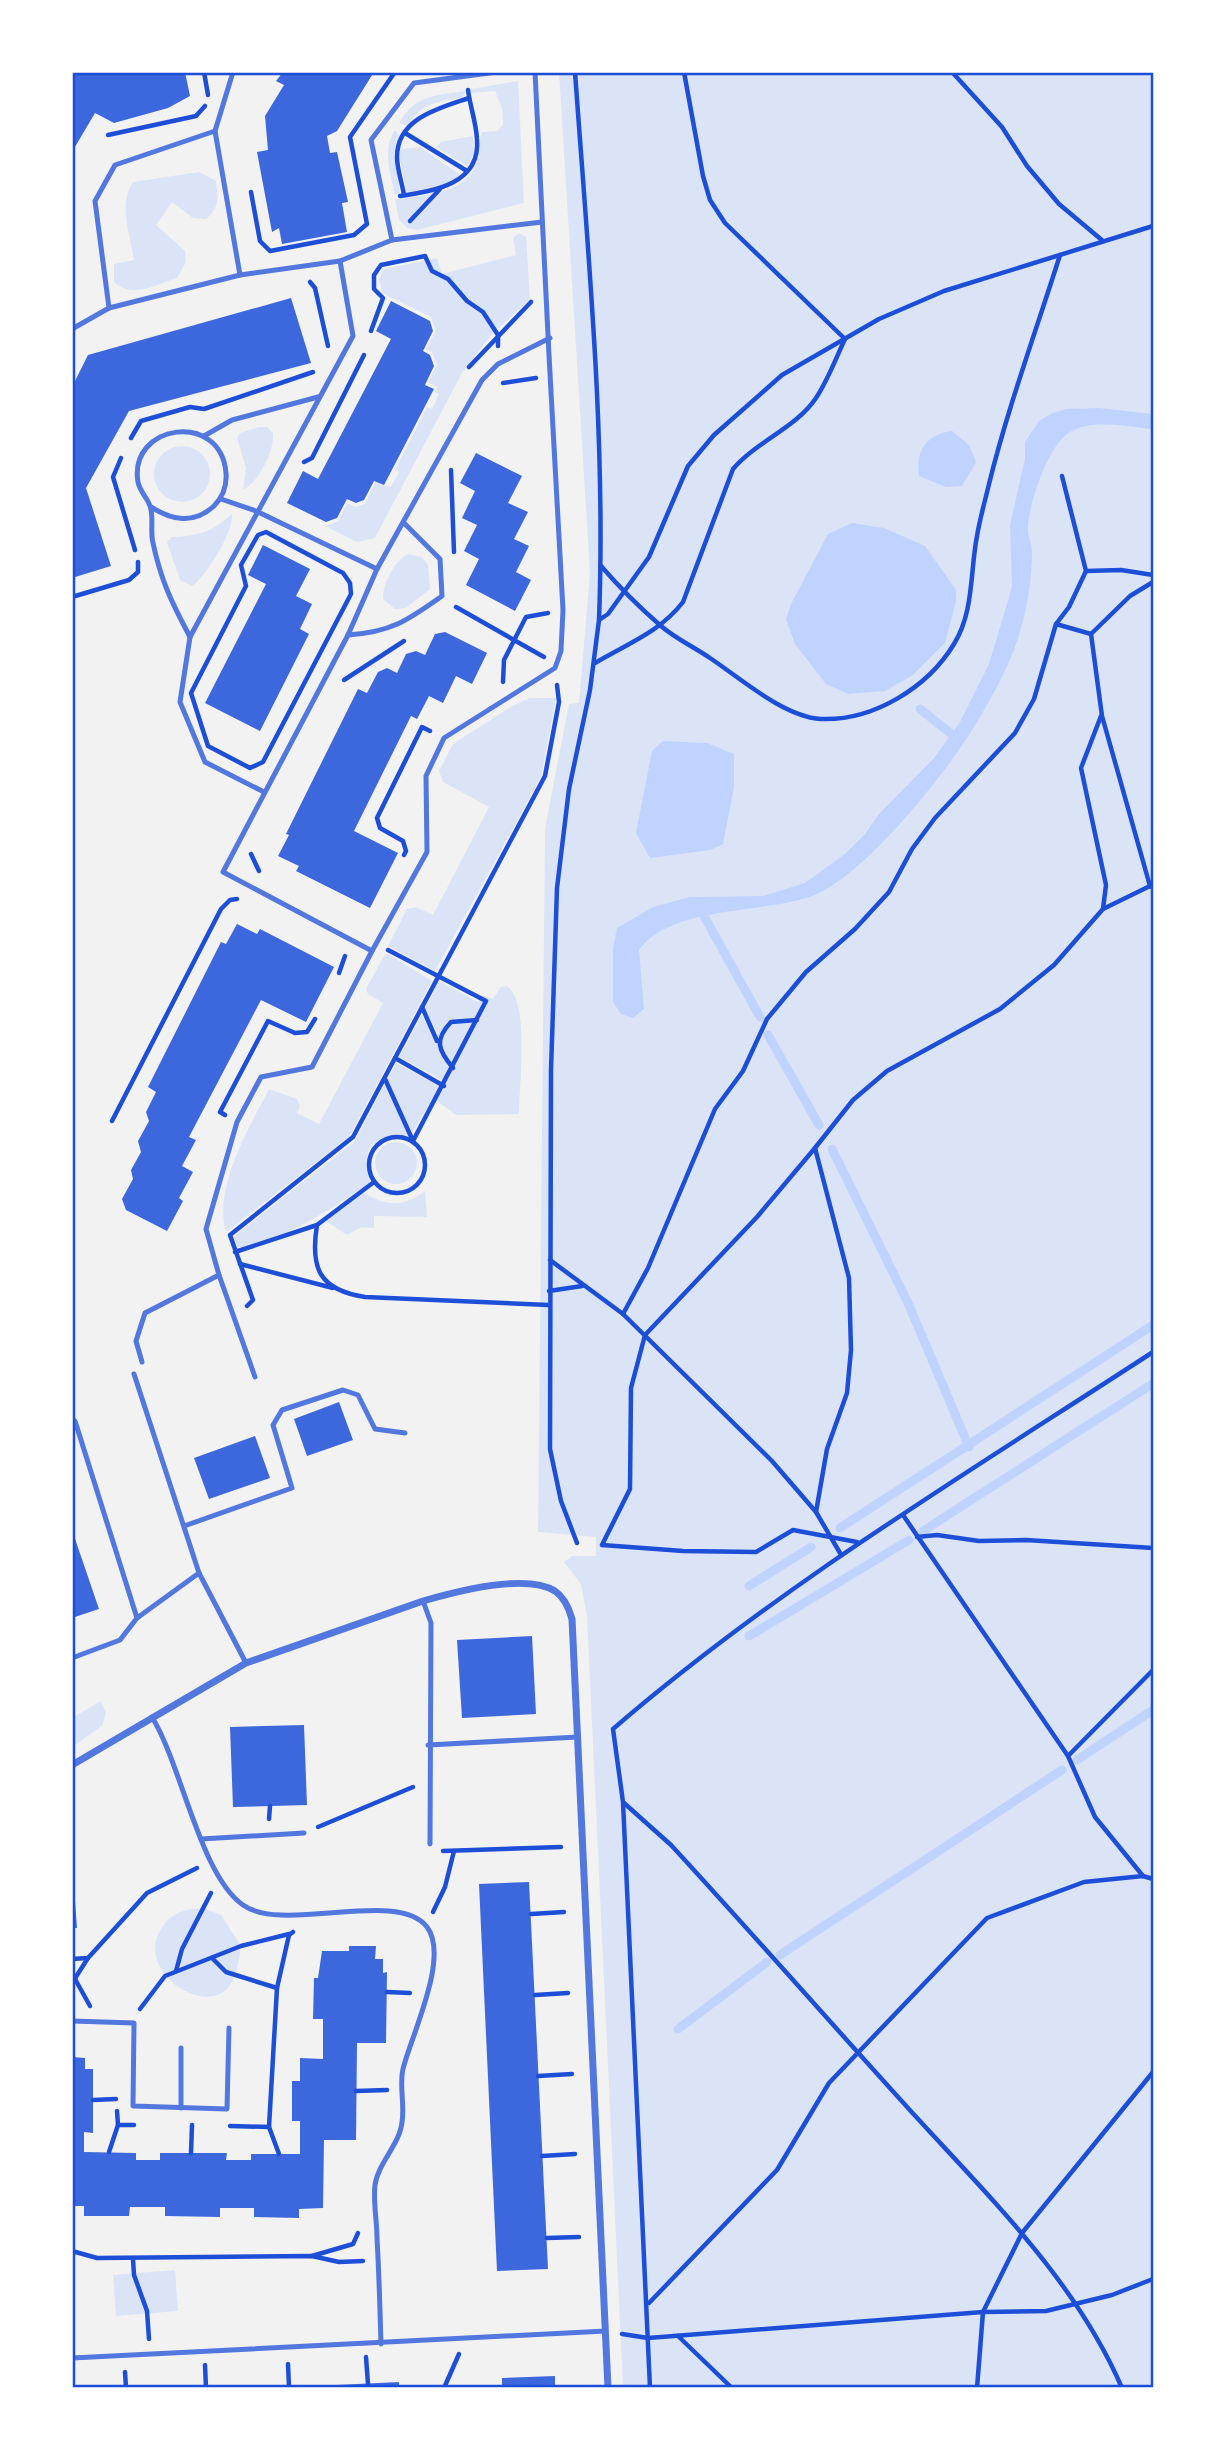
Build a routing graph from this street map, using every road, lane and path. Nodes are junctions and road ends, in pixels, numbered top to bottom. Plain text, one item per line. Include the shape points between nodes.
1 (204, 72) edge
2 (233, 72) edge
3 (395, 72) edge
4 (497, 72) edge
5 (535, 72) edge
6 (575, 72) edge
7 (684, 72) edge
8 (952, 72) edge
9 (466, 77) junction
10 (469, 98) junction
11 (385, 121) junction
12 (215, 131) junction
13 (406, 134) junction
14 (108, 135) dead end
15 (467, 171) junction
16 (440, 190) junction
17 (251, 192) dead end
18 (404, 195) junction
19 (381, 198) junction
20 (542, 222) junction
21 (1153, 226) edge
22 (392, 240) junction
23 (1103, 241) junction
24 (1060, 255) junction
25 (340, 261) junction
26 (240, 275) junction
27 (298, 279) dead end
28 (109, 308) junction
29 (72, 329) edge
30 (370, 335) dead end
31 (550, 338) junction
32 (845, 339) junction
33 (370, 344) dead end
34 (323, 355) dead end
35 (318, 365) dead end
36 (467, 372) dead end
37 (551, 377) junction
38 (498, 385) dead end
39 (318, 397) junction
40 (204, 436) junction
41 (302, 464) dead end
42 (451, 467) dead end
43 (1062, 476) dead end
44 (221, 499) junction
45 (151, 507) junction
46 (256, 511) junction
47 (405, 524) junction
48 (266, 532) joint
49 (455, 565) dead end
50 (601, 566) junction
51 (377, 569) junction
52 (1086, 571) junction
53 (1153, 575) edge
54 (1153, 582) edge
55 (456, 593) dead end
56 (624, 593) junction
57 (72, 597) edge
58 (456, 607) junction
59 (563, 610) junction
60 (445, 614) dead end
61 (599, 620) junction
62 (1056, 624) junction
63 (661, 626) junction
64 (1091, 634) junction
65 (348, 635) junction
66 (190, 637) junction
67 (410, 637) dead end
68 (514, 640) junction
69 (595, 664) junction
70 (555, 668) junction
71 (340, 683) dead end
72 (502, 699) junction
73 (1102, 716) junction
74 (444, 738) junction
75 (264, 792) junction
76 (257, 842) dead end
77 (401, 863) dead end
78 (260, 874) dead end
79 (1152, 887) edge
80 (243, 899) dead end
81 (1103, 909) junction
82 (376, 944) junction
83 (341, 949) dead end
84 (372, 951) junction
85 (437, 976) junction
86 (334, 983) dead end
87 (321, 1007) dead end
88 (422, 1007) junction
89 (477, 1020) junction
90 (438, 1042) junction
91 (395, 1058) junction
92 (453, 1068) junction
93 (385, 1079) junction
94 (444, 1086) junction
95 (112, 1121) dead end
96 (237, 1122) junction
97 (413, 1141) junction
98 (815, 1148) junction
99 (374, 1182) junction
100 (317, 1225) junction
101 (235, 1252) junction
102 (549, 1259) junction
103 (216, 1262) junction
104 (239, 1264) junction
105 (219, 1275) junction
106 (582, 1286) junction
107 (334, 1288) junction
108 (549, 1291) junction
109 (548, 1305) junction
110 (623, 1314) junction
111 (234, 1319) junction
112 (645, 1335) junction
113 (1153, 1352) edge
114 (142, 1362) dead end
115 (134, 1374) dead end
116 (255, 1377) dead end
117 (72, 1422) edge
118 (405, 1433) dead end
119 (816, 1512) junction
120 (903, 1515) junction
121 (184, 1526) junction
122 (918, 1537) junction
123 (832, 1539) junction
124 (858, 1542) junction
125 (577, 1543) dead end
126 (1153, 1549) edge
127 (840, 1553) junction
128 (199, 1573) junction
129 (423, 1601) junction
130 (137, 1618) junction
131 (72, 1658) edge
132 (246, 1663) junction
133 (1153, 1670) edge
134 (152, 1717) junction
135 (578, 1737) junction
136 (428, 1745) junction
137 (1068, 1756) junction
138 (72, 1765) edge
139 (425, 1782) dead end
140 (623, 1802) junction
141 (306, 1832) joint
142 (201, 1839) junction
143 (430, 1844) joint
144 (561, 1847) dead end
145 (454, 1851) junction
146 (208, 1863) dead end
147 (1143, 1877) junction
148 (1153, 1880) edge
149 (218, 1886) dead end
150 (564, 1912) dead end
151 (288, 1914) junction
152 (531, 1914) dead end
153 (429, 1922) dead end
154 (295, 1931) dead end
155 (289, 1935) junction
156 (88, 1958) junction
157 (211, 1958) junction
158 (72, 1959) edge
159 (176, 1972) junction
160 (73, 1981) edge
161 (277, 1988) junction
162 (387, 1992) dead end
163 (568, 1993) dead end
164 (535, 1995) dead end
165 (88, 2003) dead end
166 (409, 2006) dead end
167 (72, 2021) edge
168 (134, 2023) junction
169 (229, 2028) dead end
170 (181, 2048) dead end
171 (859, 2054) junction
172 (1153, 2072) edge
173 (572, 2074) dead end
174 (538, 2076) dead end
175 (389, 2080) dead end
176 (116, 2086) dead end
177 (389, 2090) junction
178 (356, 2091) dead end
179 (116, 2099) junction
180 (93, 2100) dead end
181 (389, 2100) dead end
182 (181, 2108) junction
183 (118, 2125) junction
184 (143, 2125) dead end
185 (180, 2125) dead end
186 (192, 2125) junction
187 (205, 2125) dead end
188 (218, 2126) dead end
189 (269, 2127) junction
190 (109, 2152) dead end
191 (191, 2153) dead end
192 (279, 2154) dead end
193 (575, 2154) dead end
194 (542, 2156) dead end
195 (357, 2222) dead end
196 (1022, 2233) junction
197 (579, 2236) dead end
198 (547, 2238) dead end
199 (72, 2251) edge
200 (312, 2256) junction
201 (133, 2259) junction
202 (378, 2260) junction
203 (1153, 2279) edge
204 (649, 2303) junction
205 (1078, 2304) junction
206 (984, 2312) junction
207 (606, 2331) junction
208 (625, 2334) dead end
209 (678, 2336) junction
210 (466, 2337) junction
211 (648, 2338) junction
212 (365, 2344) junction
213 (381, 2344) junction
214 (150, 2348) dead end
215 (288, 2348) junction
216 (72, 2358) edge
217 (368, 2384) dead end
218 (289, 2387) edge
219 (444, 2388) edge
220 (608, 2388) edge
221 (650, 2388) edge
222 (732, 2388) edge
223 (977, 2388) edge
224 (1122, 2388) edge

1 - 14 path via 208,95 196,116
2 - 12 lane
3 - 17 path via 350,137 367,224 362,230 354,236 270,251 260,241
4 - 9 lane
5 - 20 lane
6 - 50 path via 597,383
7 - 32 path via 710,200 725,223
8 - 23 path via 1002,127 1059,204
9 - 10 path
9 - 11 lane via 414,83
10 - 13 path via 425,113
10 - 15 path via 477,140 476,157
11 - 13 path
11 - 19 lane via 370,140
12 - 26 lane
12 - 28 lane via 115,165 96,201
13 - 15 path
13 - 18 path via 397,158
15 - 16 path
16 - 18 path
16 - 22 path
18 - 19 path
19 - 22 lane
20 - 22 lane
20 - 31 lane
21 - 23 path
22 - 25 lane
23 - 24 path
24 - 32 path via 944,291
24 - 63 path via 990,481 977,536 969,608 956,642 934,671 887,705 820,719 768,698
25 - 26 lane
25 - 39 lane via 353,336
26 - 28 lane
27 - 34 path via 308,280 315,288 329,344
28 - 29 lane
30 - 36 path via 383,298 374,289 374,275 381,265 425,257 432,271 449,279 483,312 498,335
31 - 37 lane
31 - 47 lane via 498,364 482,380
32 - 56 path via 782,375 714,435 688,466 649,557
32 - 63 path via 816,399 733,468 683,602
33 - 41 path via 312,458
35 - 57 path via 312,375 204,409 190,407 141,421 113,478 138,572 129,580
37 - 38 path
37 - 59 lane
39 - 40 lane via 232,420
39 - 46 lane
40 - 44 lane via 225,460 227,482
40 - 45 lane via 181,430 162,435 148,446 137,472
42 - 49 path
43 - 52 path
44 - 45 lane via 206,513 189,519 168,517
44 - 46 lane
45 - 66 lane via 149,528 161,580
46 - 51 lane
46 - 66 lane
47 - 51 lane
47 - 65 lane via 440,558 442,596 381,633
48 - 48 path via 343,573 351,594 263,762 250,768 208,746 191,692 246,586 241,565 258,535
50 - 56 path
50 - 61 path
51 - 65 lane
52 - 53 path
52 - 62 path
54 - 64 path via 1130,596
55 - 58 path
56 - 61 path
56 - 63 path
58 - 60 path
58 - 68 path
59 - 68 path via 526,617
59 - 70 lane via 561,652
61 - 69 path
62 - 64 path
62 - 110 path via 1034,699 1015,733 935,818 889,892 806,972 767,1019 743,1071 715,1109 648,1268
63 - 69 path
64 - 73 path
65 - 75 lane
66 - 75 lane via 180,702 205,762
67 - 71 path
68 - 70 path
68 - 72 path via 503,660
69 - 102 path via 569,789 557,888
70 - 72 lane
70 - 85 path via 559,702 545,776
72 - 74 lane
73 - 79 path
73 - 81 path via 1081,768 1106,885
74 - 77 path via 422,727 377,818 380,828 403,841 406,851
74 - 82 lane via 426,776 427,852
75 - 84 lane via 223,872
76 - 78 path via 251,853
79 - 81 path
80 - 95 path via 230,900 221,909
81 - 98 path via 1054,965 1000,1009 887,1071 853,1100
82 - 84 lane
82 - 85 path
83 - 86 path via 346,959
84 - 96 lane via 312,1067 261,1077
85 - 88 path
85 - 89 path via 486,1002
87 - 96 path via 307,1032 295,1033 268,1021 220,1112
88 - 90 path
88 - 91 path
89 - 90 path via 451,1022
89 - 92 path
90 - 92 path
91 - 93 path
91 - 94 path
92 - 94 path
93 - 97 path
93 - 101 path via 353,1137 230,1235
94 - 97 path
96 - 103 lane via 206,1229
97 - 99 path via 394,1137 376,1146 369,1164
97 - 99 path via 426,1164 415,1188 389,1193
98 - 112 path
98 - 119 path via 849,1278 850,1339 847,1393 827,1449
99 - 100 path
100 - 101 path
100 - 107 path via 315,1262
101 - 103 path
101 - 104 path
102 - 106 path
102 - 108 path
103 - 105 lane
104 - 107 path
104 - 111 path via 253,1300
105 - 111 lane
105 - 114 lane via 145,1313 136,1341
106 - 108 path
106 - 110 path
107 - 109 path via 365,1297
108 - 109 path
109 - 125 path via 550,1449 561,1500
110 - 112 path
111 - 116 lane
112 - 119 path via 772,1461
112 - 123 path via 631,1388 630,1489 602,1545 756,1552 793,1530
113 - 120 path
115 - 121 lane
117 - 130 lane
118 - 121 lane via 375,1429 358,1395 343,1390 282,1409 273,1425 292,1488
119 - 123 path
120 - 122 path
120 - 124 path
121 - 128 lane
122 - 126 path
122 - 137 path
123 - 124 path
123 - 127 path
124 - 127 path
127 - 140 path via 681,1670 612,1730
128 - 130 lane
128 - 132 lane
129 - 132 street
129 - 135 street via 487,1587 542,1586 556,1592 572,1619
129 - 136 lane via 431,1623
130 - 131 lane via 120,1640
132 - 134 street
133 - 137 path
134 - 138 street
134 - 142 lane via 169,1745
135 - 136 lane
135 - 207 street
136 - 143 lane
137 - 147 path via 1096,1817
139 - 141 path
140 - 171 path via 671,1845
140 - 204 path
141 - 142 lane
142 - 151 lane via 221,1884 243,1905 263,1915
143 - 145 path via 439,1851
144 - 145 path
145 - 153 path
146 - 156 path via 147,1893
147 - 148 path
147 - 171 path via 1084,1882 987,1918
149 - 159 path via 181,1949
150 - 152 path
151 - 155 path
151 - 202 lane via 388,1911 409,1915 427,1926 435,1944 427,1995 403,2071 402,2124 375,2183
154 - 155 path
155 - 157 path
155 - 161 path
156 - 158 path
156 - 160 path
157 - 159 path
157 - 161 path via 226,1972
159 - 168 path via 165,1976
160 - 165 path
161 - 189 path
162 - 166 path via 414,1993
163 - 164 path
167 - 168 lane
168 - 182 lane via 133,2106
169 - 182 lane via 227,2109
170 - 182 lane
171 - 196 path
171 - 204 path via 829,2083 777,2170
172 - 196 path
173 - 174 path
175 - 177 path
176 - 179 path
177 - 178 path
177 - 181 path
179 - 180 path
179 - 183 path
183 - 184 path
183 - 190 path
185 - 186 path
186 - 187 path
186 - 191 path
188 - 189 path
189 - 192 path
193 - 194 path
195 - 200 path via 353,2244
196 - 205 path
196 - 206 path
197 - 198 path
199 - 201 path via 97,2258
200 - 201 path
200 - 202 path via 339,2262
201 - 214 path via 147,2311
202 - 213 lane
203 - 205 path
204 - 211 path
205 - 206 path via 1046,2311
205 - 224 path
206 - 209 path
206 - 223 path
207 - 210 lane
207 - 220 street
208 - 211 path
209 - 211 path
209 - 222 path
210 - 213 lane
210 - 219 path
211 - 221 path
212 - 213 lane
212 - 215 lane
212 - 217 path
215 - 216 lane
215 - 218 path

